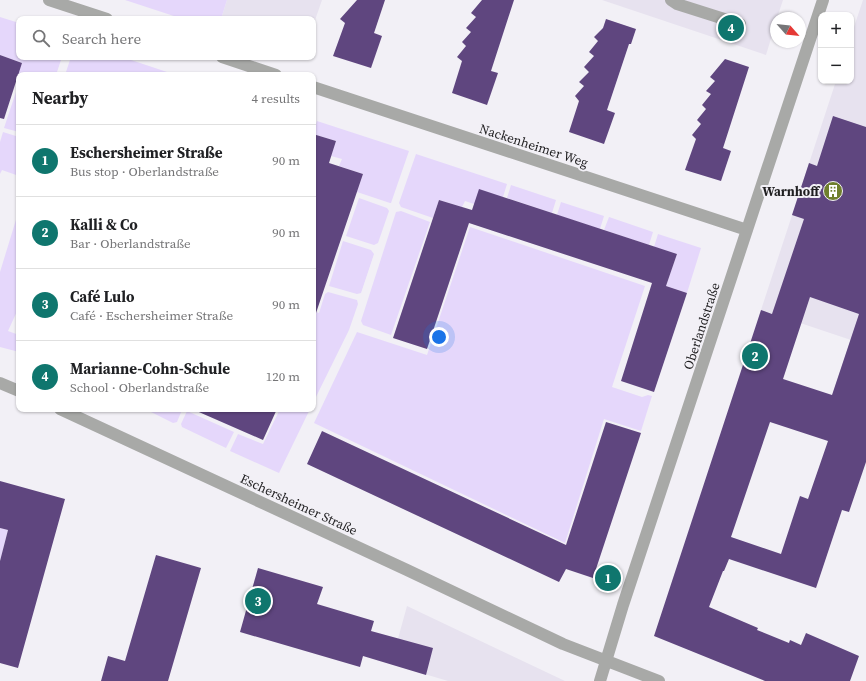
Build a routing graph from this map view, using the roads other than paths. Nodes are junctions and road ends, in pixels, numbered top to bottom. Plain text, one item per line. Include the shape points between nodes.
1 (49, 0) edge
2 (671, 0) edge
3 (823, 0) edge
4 (98, 16) edge
5 (740, 24) dead end
6 (231, 60) edge
7 (267, 72) edge
8 (316, 88) edge
9 (747, 230) junction
10 (0, 383) edge
11 (16, 390) edge
12 (66, 412) edge
13 (607, 661) junction
14 (600, 681) edge
15 (659, 681) edge

1 - 4 street
2 - 5 street
3 - 9 street, Oberlandstraße
6 - 7 street
8 - 9 street, Nackenheimer Weg
9 - 13 street, Oberlandstraße
10 - 11 street
12 - 13 street, Eschersheimer Straße via 563,644
13 - 14 street, Oberlandstraße
13 - 15 street, Eschersheimer Straße

